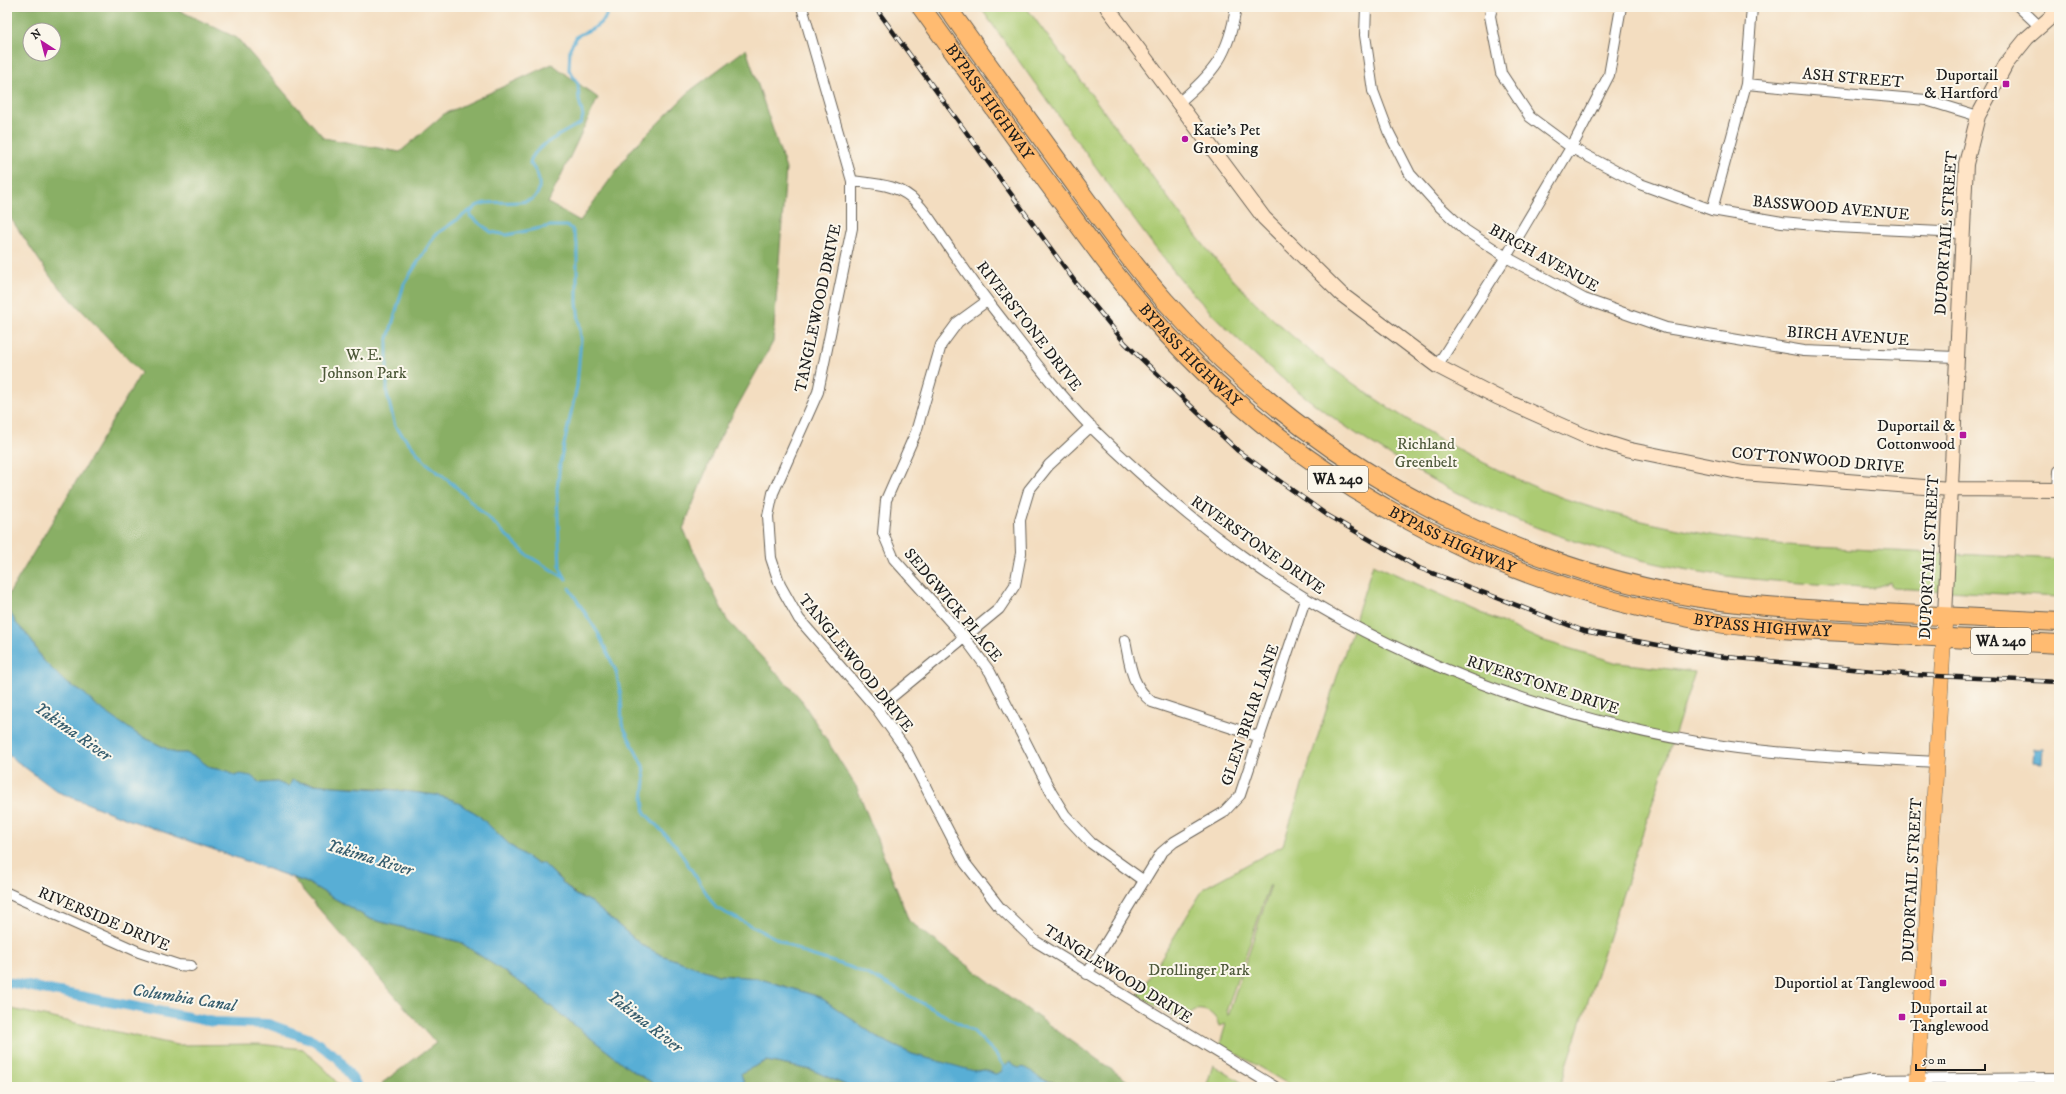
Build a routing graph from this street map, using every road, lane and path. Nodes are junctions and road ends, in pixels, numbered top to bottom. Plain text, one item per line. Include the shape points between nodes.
1 (802, 7) edge
2 (921, 7) edge
3 (947, 7) edge
4 (1107, 7) edge
5 (1236, 7) edge
6 (1366, 7) edge
7 (1492, 7) edge
8 (1620, 7) edge
9 (1752, 7) edge
10 (2019, 7) edge
11 (2059, 10) edge
12 (2039, 26) junction
13 (1746, 84) junction
14 (1177, 104) junction
15 (1978, 116) junction
16 (1572, 148) junction
17 (852, 181) junction
18 (1712, 210) junction
19 (1962, 233) junction
20 (1506, 257) junction
21 (987, 301) junction
22 (1956, 357) junction
23 (1437, 366) junction
24 (1091, 426) junction
25 (2059, 471) edge
26 (1950, 489) junction
27 (2058, 490) edge
28 (1305, 600) junction
29 (1945, 616) junction
30 (2059, 622) edge
31 (964, 637) junction
32 (1943, 638) junction
33 (1125, 640) dead end
34 (2059, 644) edge
35 (877, 709) junction
36 (1260, 737) junction
37 (1936, 762) junction
38 (1144, 881) junction
39 (7, 892) edge
40 (191, 966) dead end
41 (1087, 974) junction
42 (2059, 1078) edge
43 (1918, 1083) edge
44 (1275, 1087) edge
45 (1830, 1087) edge

1 - 17 street, TANGLEWOOD DRIVE
2 - 32 highway, BYPASS HIGHWAY / WA 240 via 1097,250 1131,294 1172,340 1251,415 1294,449 1387,510 1443,539 1535,578 1663,613 1730,624
3 - 29 highway, BYPASS HIGHWAY / WA 240 via 1102,221 1164,299 1217,356 1257,392 1290,419 1371,476 1501,542 1548,560 1644,587 1704,599 1769,606
4 - 14 street, COTTONWOOD DRIVE
5 - 14 street via 1232,33 1220,60 1200,84
6 - 20 street, BIRCH AVENUE via 1365,35 1373,91 1388,131 1410,174 1465,230
7 - 16 street, BASSWOOD AVENUE via 1490,16 1500,73 1530,117
8 - 16 street via 1609,75
9 - 13 street
10 - 12 street
11 - 12 street, DUPORTAIL STREET
12 - 15 street, DUPORTAIL STREET via 2006,64
13 - 15 street, ASH STREET via 1926,100
13 - 18 street
14 - 23 street, COTTONWOOD DRIVE via 1264,218 1341,294
15 - 19 street, DUPORTAIL STREET via 1966,164
16 - 18 street, BASSWOOD AVENUE via 1640,184
16 - 20 street
17 - 21 street, RIVERSTONE DRIVE via 893,186 916,201
17 - 35 street, TANGLEWOOD DRIVE via 852,228 818,392 773,493 768,516 771,558 788,603 798,619
18 - 19 street, BASSWOOD AVENUE via 1782,222 1836,227
19 - 22 street, DUPORTAIL STREET
20 - 22 street, BIRCH AVENUE via 1584,299 1666,328 1804,351
20 - 23 street
21 - 24 street, RIVERSTONE DRIVE via 1043,372
21 - 31 street, SEDGWICK PLACE via 958,322 940,344 916,432 886,500 883,533 894,559
22 - 26 street, DUPORTAIL STREET
23 - 26 street, COTTONWOOD DRIVE via 1497,398 1585,436 1626,449 1743,473
24 - 28 street, RIVERSTONE DRIVE via 1166,498 1244,558
24 - 31 street via 1049,465 1029,490 1020,520 1021,553 1015,585 999,609
25 - 27 street
26 - 27 street, COTTONWOOD DRIVE
26 - 29 street, DUPORTAIL STREET
28 - 36 street, GLEN BRIAR LANE
28 - 37 street, RIVERSTONE DRIVE via 1402,651 1478,682 1604,722 1669,737 1751,749
29 - 30 highway, BYPASS HIGHWAY / WA 240
29 - 32 main road, DUPORTAIL STREET
31 - 35 street
31 - 38 street, SEDGWICK PLACE via 990,672 1065,815 1091,843
32 - 34 highway, BYPASS HIGHWAY / WA 240
32 - 37 main road, DUPORTAIL STREET
33 - 36 street via 1136,686 1143,696 1152,702
35 - 41 street, TANGLEWOOD DRIVE via 907,751 965,863 1000,908 1034,941
36 - 38 street, GLEN BRIAR LANE via 1240,795 1223,813 1174,842 1161,853
37 - 43 main road, DUPORTAIL STREET
38 - 41 street, GLEN BRIAR LANE
39 - 40 street, RIVERSIDE DRIVE via 139,952 178,965
41 - 44 street, TANGLEWOOD DRIVE
42 - 43 street
43 - 45 street via 1862,1081

